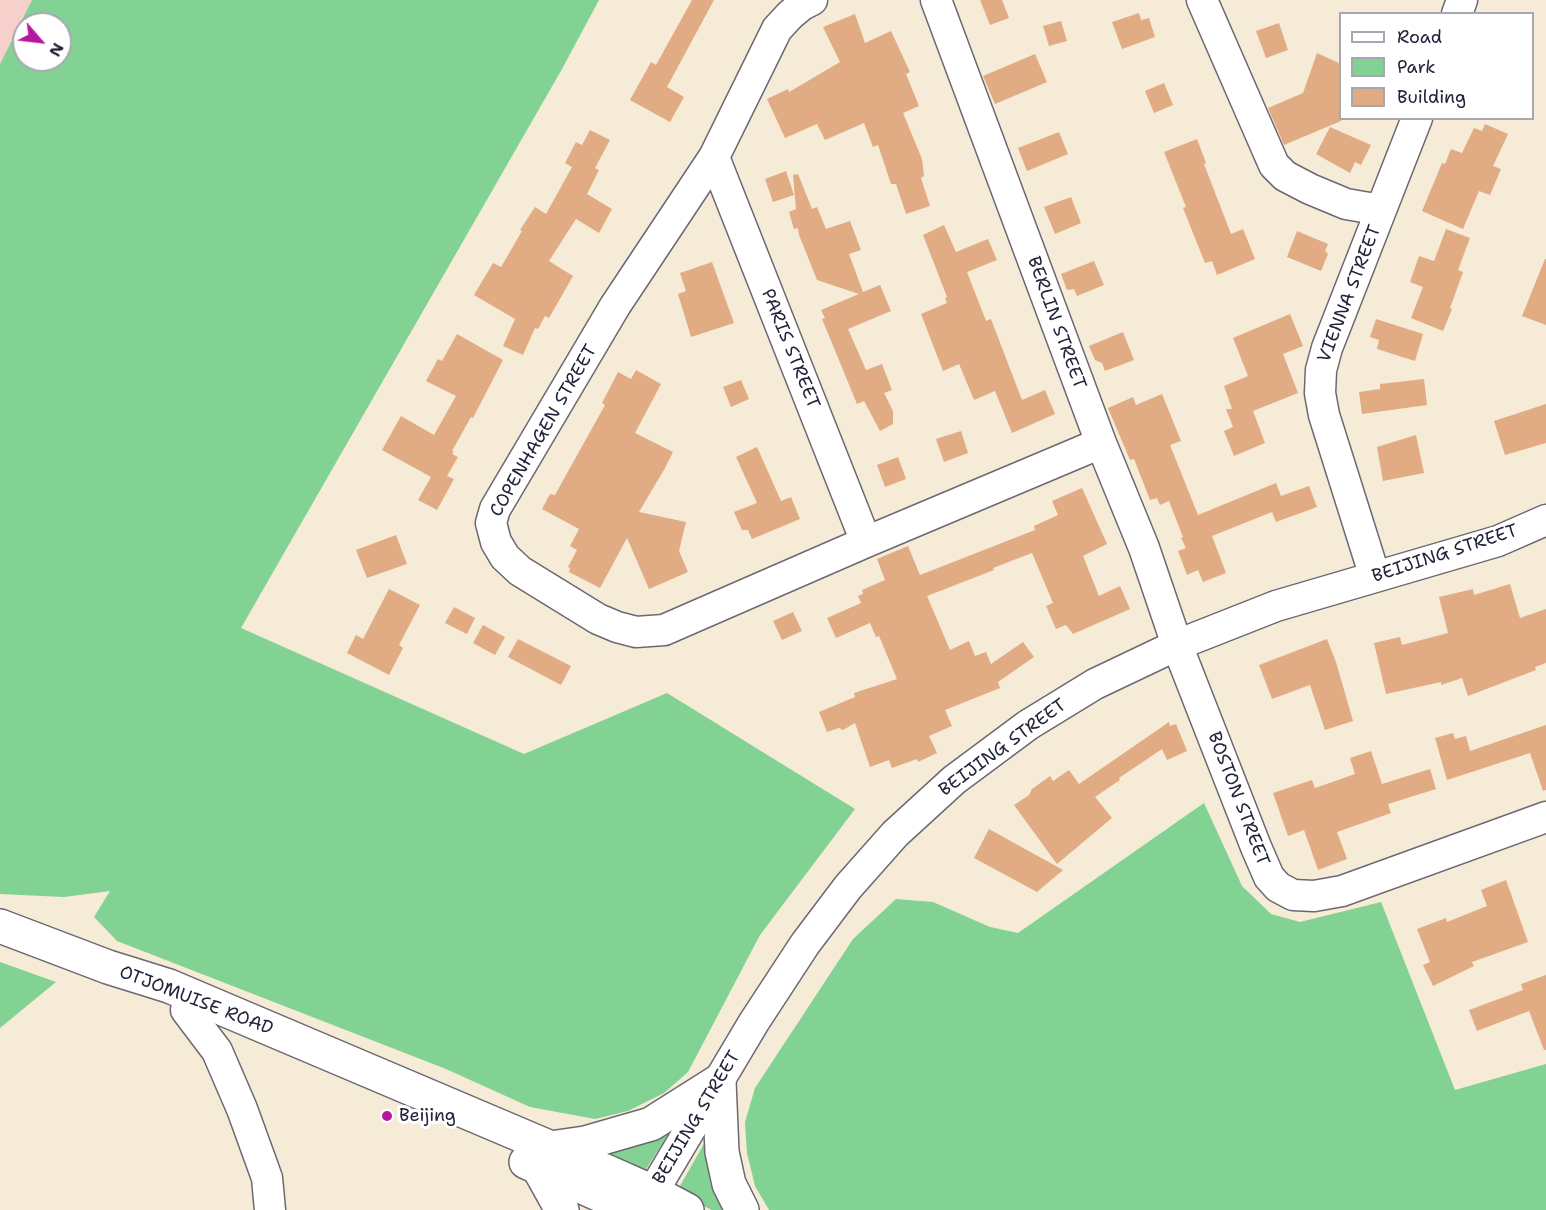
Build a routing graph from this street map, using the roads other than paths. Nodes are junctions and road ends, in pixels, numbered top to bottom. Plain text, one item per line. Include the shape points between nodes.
1 (812, 0) edge
2 (936, 0) edge
3 (1202, 0) edge
4 (1416, 120) edge
5 (714, 157) junction
6 (1382, 210) junction
7 (1101, 443) junction
8 (1546, 520) edge
9 (866, 542) junction
10 (1374, 577) junction
11 (1177, 645) junction
12 (1546, 817) edge
13 (0, 926) edge
14 (108, 967) junction
15 (186, 1010) junction
16 (719, 1082) junction
17 (544, 1158) junction
18 (643, 1204) edge
19 (270, 1210) edge
20 (562, 1210) edge
21 (687, 1210) edge
22 (742, 1210) edge

1 - 5 street, COPENHAGEN STREET via 777,29
2 - 7 street, BERLIN STREET
3 - 6 street via 1274,165 1285,176 1346,204
4 - 6 street, VIENNA STREET
5 - 9 street, PARIS STREET
5 - 9 street, COPENHAGEN STREET via 615,306 495,509 491,523 496,542 520,571 598,619 636,632 664,630
6 - 10 street, VIENNA STREET via 1327,348 1320,393
7 - 9 street, COPENHAGEN STREET
7 - 11 street, BERLIN STREET via 1144,548
8 - 10 street, BEIJING STREET via 1498,541
10 - 11 street, BEIJING STREET via 1276,606
11 - 12 street, BOSTON STREET via 1269,877 1293,895 1342,891
11 - 16 street, BEIJING STREET via 1095,684 1028,725 954,780 895,834 805,944
13 - 14 main road
14 - 15 main road, OTJOMUISE ROAD
14 - 17 main road, OTJOMUISE ROAD via 169,986
15 - 17 main road, OTJOMUISE ROAD
15 - 19 street via 217,1051 242,1109 267,1178
16 - 17 main road via 651,1124
16 - 18 street, BEIJING STREET
16 - 22 main road via 722,1152 729,1184
17 - 18 main road, OTJOMUISE ROAD
17 - 20 main road via 546,1179
18 - 21 main road, OTJOMUISE ROAD

